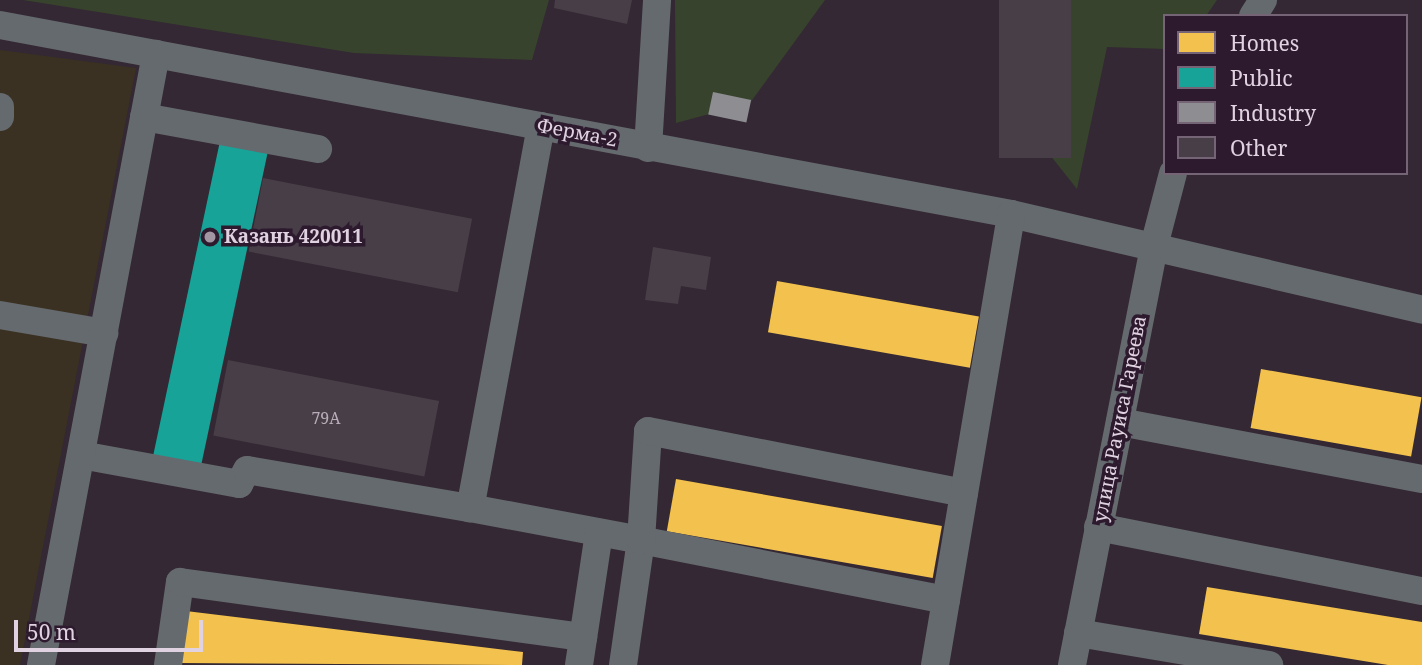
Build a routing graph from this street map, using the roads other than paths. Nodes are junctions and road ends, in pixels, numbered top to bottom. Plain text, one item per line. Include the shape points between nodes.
1 (657, 0) edge
2 (0, 25) edge
3 (156, 54) junction
4 (0, 107) edge
5 (0, 117) edge
6 (144, 117) junction
7 (541, 126) junction
8 (648, 148) junction
9 (318, 149) dead end
10 (1172, 175) edge
11 (1011, 214) junction
12 (1154, 246) junction
13 (1422, 310) edge
14 (0, 315) edge
15 (104, 332) junction
16 (1120, 422) junction
17 (81, 455) junction
18 (1422, 478) edge
19 (964, 493) junction
20 (470, 508) junction
21 (1098, 527) junction
22 (599, 532) junction
23 (641, 540) junction
24 (1422, 591) edge
25 (946, 600) junction
26 (1078, 633) junction
27 (581, 651) edge
28 (41, 665) edge
29 (168, 665) edge
30 (623, 665) edge
31 (935, 665) edge
32 (1072, 665) edge
33 (1269, 665) edge

1 - 8 street
2 - 3 street, Ферма-2
3 - 6 street
3 - 7 street, Ферма-2
4 - 5 street
6 - 9 street
6 - 15 street
7 - 8 street, Ферма-2
7 - 20 street
8 - 11 street, Ферма-2
10 - 12 street, улица Рауиса Гареева
11 - 12 street, Ферма-2
11 - 19 street
12 - 13 street, Ферма-2
12 - 16 street, улица Рауиса Гареева
14 - 15 street
15 - 17 street
16 - 18 street
16 - 21 street, улица Рауиса Гареева
17 - 20 street via 239,484 247,470
17 - 28 street
19 - 23 street via 648,431
19 - 25 street
20 - 22 street
21 - 24 street
21 - 26 street, улица Рауиса Гареева
22 - 23 street
22 - 27 street
23 - 25 street
23 - 30 street
25 - 31 street
26 - 32 street, улица Рауиса Гареева
26 - 33 street
27 - 29 street via 180,582

